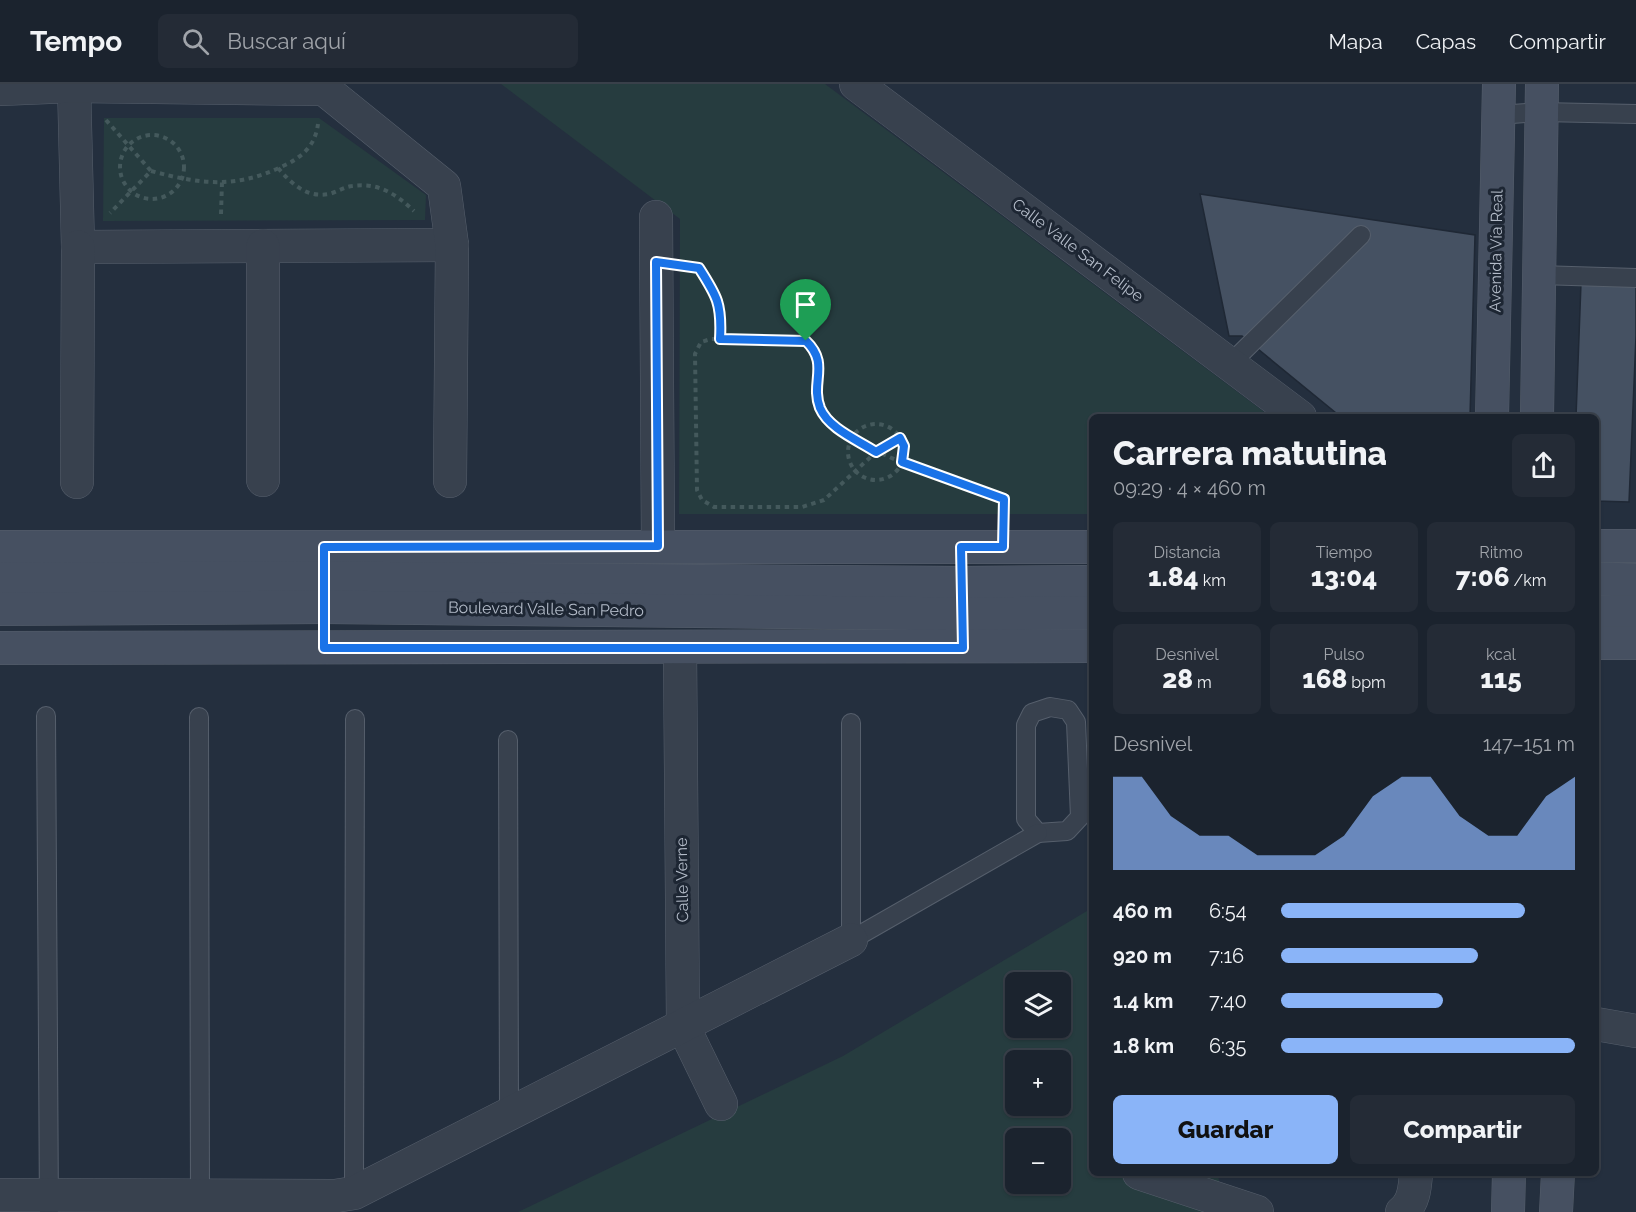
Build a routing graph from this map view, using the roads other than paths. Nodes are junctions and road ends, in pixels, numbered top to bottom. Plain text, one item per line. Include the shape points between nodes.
1 (856, 84) edge
2 (268, 86) edge
3 (0, 89) edge
4 (74, 90) edge
5 (1542, 98) edge
6 (1498, 99) edge
7 (1636, 114) edge
8 (656, 217) dead end
9 (1361, 235) dead end
10 (447, 245) junction
11 (263, 246) junction
12 (83, 247) junction
13 (1539, 275) junction
14 (1636, 278) edge
15 (1231, 363) junction
16 (1296, 414) edge
17 (1492, 414) edge
18 (1538, 414) edge
19 (263, 480) dead end
20 (77, 482) dead end
21 (450, 482) dead end
22 (658, 546) junction
23 (1599, 546) edge
24 (1636, 546) edge
25 (0, 547) edge
26 (961, 547) junction
27 (1089, 547) edge
28 (324, 577) junction
29 (0, 579) edge
30 (1599, 579) edge
31 (1636, 580) edge
32 (1089, 582) edge
33 (962, 598) junction
34 (0, 609) edge
35 (1599, 612) edge
36 (1636, 612) edge
37 (1089, 613) edge
38 (1599, 643) edge
39 (1636, 643) edge
40 (1089, 646) edge
41 (0, 648) edge
42 (324, 648) junction
43 (680, 648) junction
44 (963, 648) junction
45 (46, 716) dead end
46 (199, 717) dead end
47 (355, 719) dead end
48 (851, 723) dead end
49 (507, 740) dead end
50 (1038, 833) junction
51 (851, 940) junction
52 (1599, 1025) edge
53 (683, 1026) junction
54 (1636, 1031) edge
55 (721, 1104) dead end
56 (509, 1115) junction
57 (1148, 1176) edge
58 (1416, 1176) edge
59 (1509, 1176) edge
60 (1558, 1176) edge
61 (354, 1193) junction
62 (0, 1195) edge
63 (49, 1203) edge
64 (200, 1204) edge
65 (1257, 1212) edge
66 (1402, 1212) edge
67 (1508, 1212) edge
68 (1556, 1212) edge

1 - 15 street, Calle Valle San Felipe
2 - 4 street
2 - 10 street via 324,89 444,186
3 - 4 street
4 - 12 street
5 - 6 lane
5 - 7 lane
5 - 13 main road
6 - 17 main road, Avenida Vía Real
8 - 22 street
9 - 15 lane
10 - 11 street
10 - 21 street
11 - 12 street
11 - 19 street
12 - 20 street
13 - 14 lane
13 - 18 main road
15 - 16 street, Calle Valle San Felipe
22 - 26 main road, Boulevard Valle San Pedro
22 - 28 main road, Boulevard Valle San Pedro
23 - 24 main road
25 - 28 main road, Boulevard Valle San Pedro
26 - 27 main road, Boulevard Valle San Pedro
26 - 33 main road
28 - 29 main road, Boulevard Valle San Pedro
28 - 33 main road, Boulevard Valle San Pedro
28 - 34 main road, Boulevard Valle San Pedro
28 - 42 main road
30 - 31 main road
32 - 33 main road, Boulevard Valle San Pedro
33 - 37 main road, Boulevard Valle San Pedro
33 - 44 main road
35 - 36 main road
38 - 39 main road
40 - 44 main road
41 - 42 main road
42 - 43 main road
43 - 44 main road
43 - 53 street, Calle Verne
45 - 63 lane
46 - 64 lane
47 - 61 lane
48 - 51 lane
49 - 56 lane
50 - 50 lane via 1067,831 1080,817 1076,722 1068,710 1050,707 1032,712 1026,725 1026,819
50 - 51 lane
51 - 53 street
52 - 54 street
53 - 55 street, Calle Verne
53 - 56 street
56 - 61 street
57 - 65 street
58 - 66 street via 1414,1192
59 - 67 main road
60 - 68 main road
61 - 64 street
62 - 63 street
63 - 64 street

